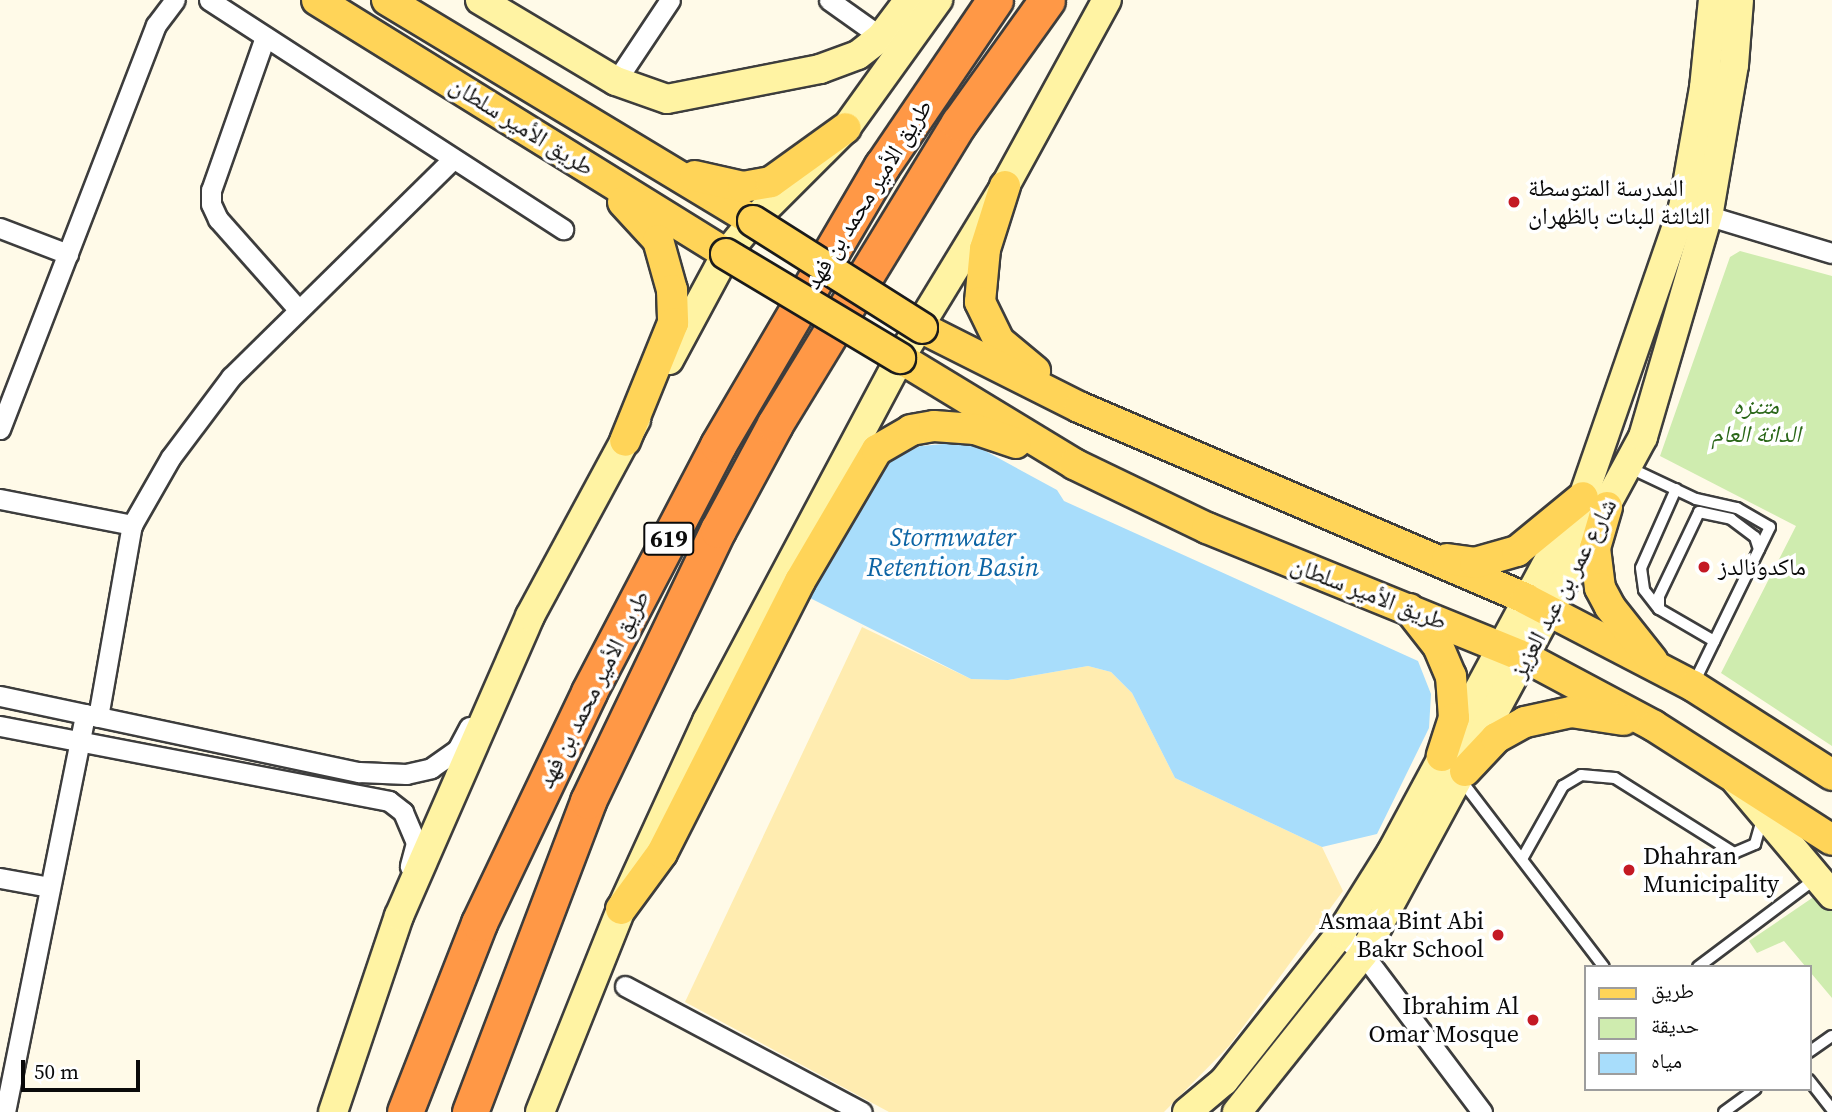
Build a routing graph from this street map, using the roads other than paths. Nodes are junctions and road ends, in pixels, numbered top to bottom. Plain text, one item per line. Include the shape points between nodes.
1 (175, 0) edge
2 (209, 0) edge
3 (317, 0) edge
4 (387, 0) edge
5 (480, 0) edge
6 (670, 0) edge
7 (829, 0) edge
8 (909, 0) edge
9 (938, 0) edge
10 (995, 0) edge
11 (1047, 0) edge
12 (1107, 0) edge
13 (1713, 0) edge
14 (1739, 0) edge
15 (265, 37) junction
16 (881, 37) junction
17 (616, 81) junction
18 (846, 128) junction
19 (599, 132) junction
20 (555, 146) junction
21 (453, 159) junction
22 (1005, 186) junction
23 (1695, 212) junction
24 (753, 221) junction
25 (0, 228) edge
26 (563, 229) dead end
27 (1832, 253) edge
28 (68, 254) junction
29 (726, 254) junction
30 (298, 309) junction
31 (922, 328) junction
32 (900, 358) junction
33 (1079, 407) junction
34 (0, 429) edge
35 (625, 441) junction
36 (1074, 464) junction
37 (1626, 466) junction
38 (1676, 489) junction
39 (0, 499) edge
40 (1595, 502) junction
41 (132, 525) junction
42 (1759, 549) junction
43 (1422, 555) junction
44 (1538, 605) junction
45 (1406, 606) junction
46 (1658, 609) junction
47 (530, 615) junction
48 (1714, 641) junction
49 (1513, 651) junction
50 (1659, 669) junction
51 (1693, 687) junction
52 (0, 696) edge
53 (91, 715) junction
54 (0, 726) edge
55 (1654, 726) junction
56 (79, 742) junction
57 (1456, 769) junction
58 (1730, 773) junction
59 (1832, 775) edge
60 (1762, 816) junction
61 (1832, 840) edge
62 (1522, 859) junction
63 (0, 878) edge
64 (50, 887) junction
65 (1823, 887) edge
66 (621, 909) junction
67 (399, 916) junction
68 (1340, 934) junction
69 (1363, 954) junction
70 (1602, 965) edge
71 (1701, 965) edge
72 (625, 986) dead end
73 (1832, 1036) edge
74 (1811, 1051) edge
75 (1224, 1082) junction
76 (1811, 1083) edge
77 (1753, 1091) edge
78 (1832, 1109) edge
79 (1244, 1110) edge
80 (5, 1112) edge
81 (333, 1112) edge
82 (405, 1112) edge
83 (470, 1112) edge
84 (540, 1112) edge
85 (862, 1112) edge
86 (1187, 1112) edge
87 (1482, 1112) edge
88 (1724, 1112) edge

1 - 28 street via 156,24
2 - 15 street
3 - 20 main road, طريق الأمير سلطان
4 - 19 main road, طريق الأمير سلطان
5 - 17 street
6 - 17 street
7 - 16 street
8 - 16 street
9 - 18 street
10 - 82 highway, طريق الأمير محمد بن فهد / 619 via 882,166 718,445 589,691 479,923
11 - 83 highway, طريق الأمير محمد بن فهد / 619 via 959,122 775,424 718,530 588,801
12 - 22 street
13 - 23 street
14 - 23 street, شارع عمر بن عبد العزيز via 1734,65
15 - 21 street
15 - 30 street via 211,190 211,204 218,219
16 - 17 street via 858,55 820,69 682,99 650,97
18 - 19 main road via 771,182 743,187 704,181
18 - 24 street
19 - 24 main road, طريق الأمير سلطان
20 - 29 main road, طريق الأمير سلطان
20 - 35 main road via 631,210 658,240 668,268 673,323
21 - 26 street
21 - 30 street
22 - 31 street
22 - 33 main road via 980,274 985,319 999,341
23 - 27 street
23 - 37 street, شارع عمر بن عبد العزيز via 1643,437
23 - 40 street
24 - 29 street
24 - 31 main road, طريق الأمير سلطان, bridge
25 - 28 street
28 - 34 street
29 - 32 main road, طريق الأمير سلطان, bridge
29 - 35 street
30 - 41 street via 223,387 170,457
31 - 32 street
31 - 33 main road
32 - 36 main road, طريق الأمير سلطان
32 - 66 street via 708,722
33 - 43 main road
35 - 47 street
36 - 45 main road, طريق الأمير سلطان via 1281,559
36 - 66 main road via 975,429 934,426 911,430 877,450 800,581 662,853
37 - 38 lane
37 - 40 street, شارع عمر بن عبد العزيز
38 - 42 lane via 1696,499 1737,508 1770,527
38 - 46 lane via 1641,568 1644,590
39 - 41 street
40 - 43 main road via 1517,551 1475,563
40 - 44 street, شارع عمر بن عبد العزيز
40 - 50 main road via 1600,588
41 - 53 street
42 - 46 lane via 1755,537 1731,519 1699,512 1659,596
42 - 48 lane
43 - 44 main road
44 - 49 street, شارع عمر بن عبد العزيز
44 - 50 main road
45 - 49 main road, طريق الأمير سلطان
45 - 57 main road via 1438,646 1451,676
46 - 48 lane
47 - 53 street via 457,750 431,768 406,774 359,772
47 - 67 street
48 - 51 lane
49 - 55 main road, طريق الأمير سلطان
49 - 57 street, شارع عمر بن عبد العزيز
50 - 51 main road
51 - 59 main road
52 - 53 street
53 - 56 street
54 - 56 street
55 - 57 main road via 1591,713 1553,713 1510,729
55 - 58 main road, طريق الأمير سلطان
56 - 64 street
56 - 67 street via 389,801 403,812 416,843
57 - 62 lane
57 - 68 street
57 - 69 street, شارع عمر بن عبد العزيز
58 - 60 street
58 - 61 main road, طريق الأمير سلطان
60 - 62 lane via 1755,844 1734,853 1615,778 1581,775 1563,786
60 - 65 street
62 - 70 lane
63 - 64 street
64 - 80 street
65 - 71 lane
66 - 84 street
67 - 81 street
68 - 69 street
68 - 75 street
69 - 79 street, شارع عمر بن عبد العزيز
69 - 87 street
72 - 85 street
73 - 74 lane
75 - 79 street
75 - 86 street
76 - 78 lane
77 - 88 lane

